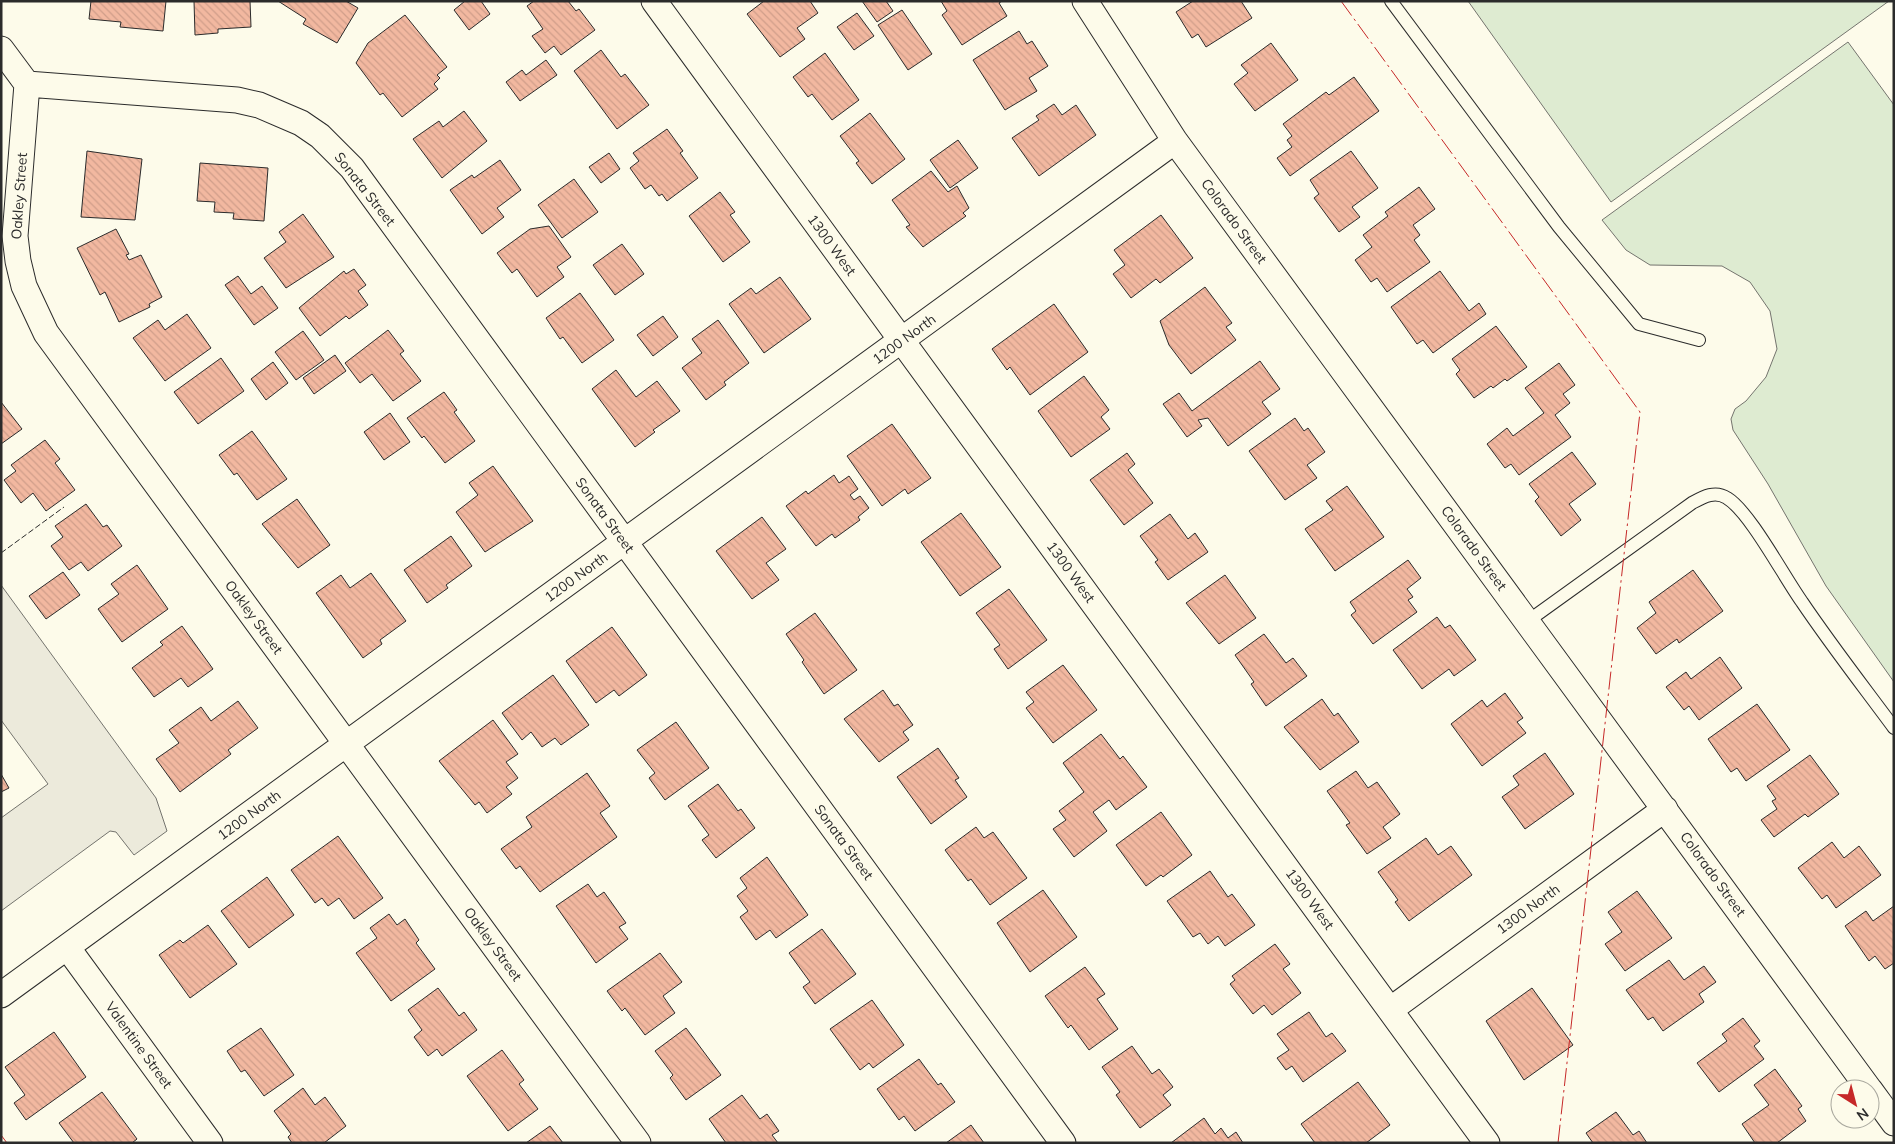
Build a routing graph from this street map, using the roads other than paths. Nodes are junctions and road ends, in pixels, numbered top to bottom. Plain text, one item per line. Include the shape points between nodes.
1 (654, 1) edge
2 (1086, 1) edge
3 (1391, 1) edge
4 (1, 49) edge
5 (27, 84) junction
6 (1176, 141) junction
7 (902, 340) junction
8 (1699, 340) dead end
9 (624, 542) junction
10 (1528, 621) junction
11 (1894, 728) edge
12 (347, 744) junction
13 (1665, 808) junction
14 (67, 947) junction
15 (1, 995) edge
16 (1390, 1010) junction
17 (1862, 1079) edge
18 (1880, 1104) edge
19 (1894, 1123) edge
20 (210, 1143) edge
21 (638, 1143) edge
22 (1063, 1143) edge
23 (1488, 1143) edge

1 - 7 street, 1300 West
2 - 6 street, Colorado Street
3 - 8 lane via 1559,228 1639,324
4 - 5 street
5 - 9 street, Sonata Street via 238,100 281,113 320,136 352,168
5 - 12 street, Oakley Street via 15,236 18,261 34,310 46,333
6 - 7 street, 1200 North
6 - 10 street, Colorado Street
7 - 9 street, 1200 North
7 - 16 street, 1300 West
9 - 12 street, 1200 North
9 - 22 street, Sonata Street
10 - 11 lane via 1692,503 1704,496 1724,496 1746,517 1802,603
10 - 13 street, Colorado Street
12 - 14 street, 1200 North
12 - 21 street, Oakley Street
13 - 16 street, 1300 North
13 - 17 street, Colorado Street
14 - 15 street, 1200 North
14 - 20 street, Valentine Street
16 - 23 street, 1300 West
18 - 19 street, Colorado Street

